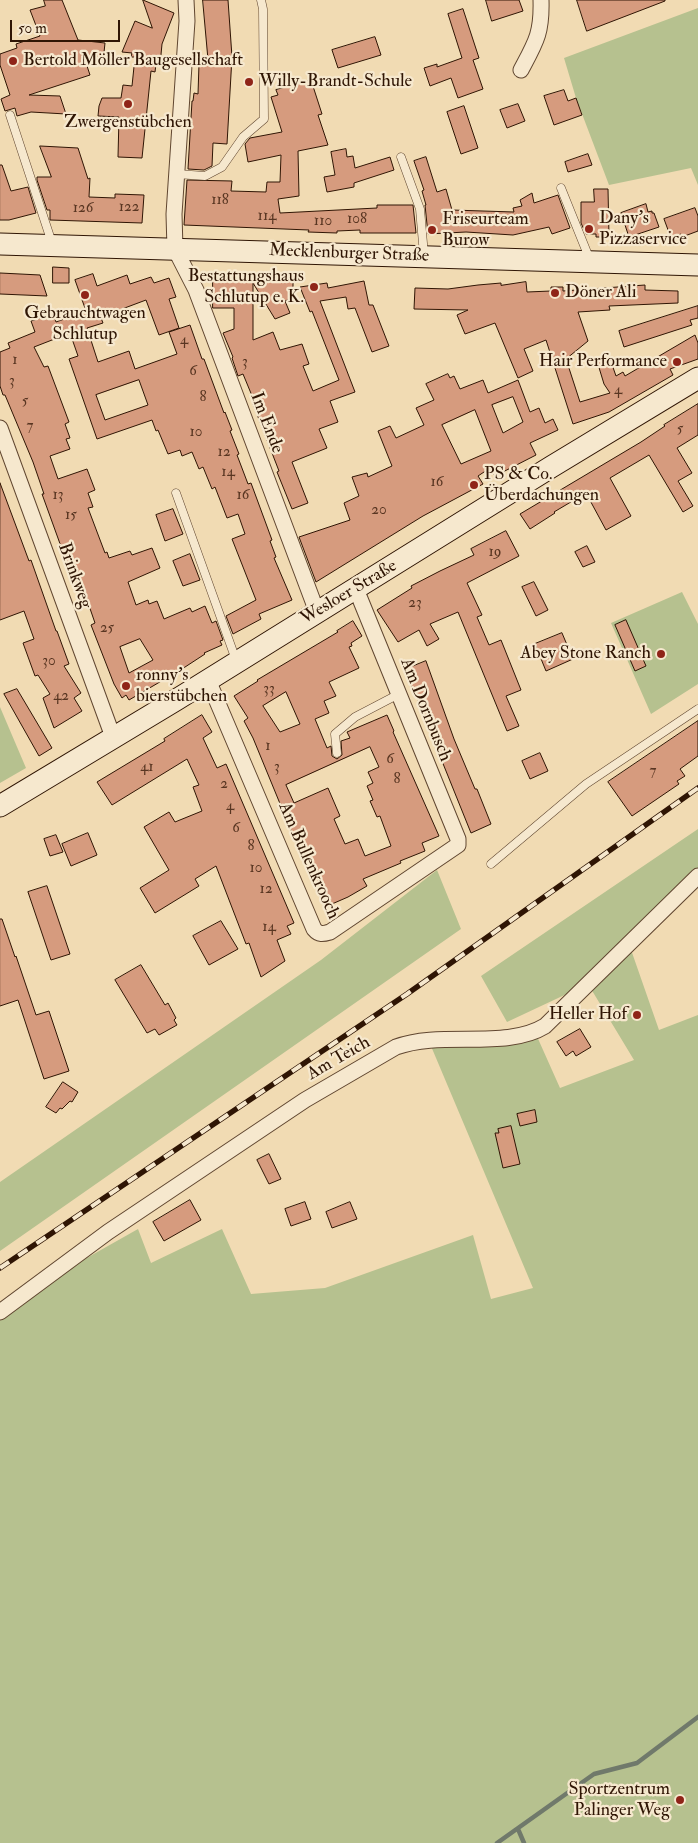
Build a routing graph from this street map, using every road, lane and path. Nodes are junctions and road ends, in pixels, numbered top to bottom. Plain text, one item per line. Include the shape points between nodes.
1 (186, 0) edge
2 (261, 0) edge
3 (541, 0) edge
4 (521, 70) dead end
5 (10, 115) dead end
6 (401, 157) dead end
7 (177, 174) junction
8 (561, 188) dead end
9 (0, 244) edge
10 (52, 245) junction
11 (175, 249) junction
12 (424, 257) junction
13 (590, 262) junction
14 (698, 265) edge
15 (698, 378) edge
16 (0, 428) edge
17 (176, 493) dead end
18 (356, 589) junction
19 (317, 612) junction
20 (237, 662) junction
21 (208, 680) junction
22 (399, 694) junction
23 (698, 709) edge
24 (113, 737) junction
25 (337, 753) dead end
26 (0, 806) edge
27 (458, 845) joint
28 (491, 864) dead end
29 (698, 876) edge
30 (0, 1312) edge

1 - 7 street
2 - 7 lane via 264,119 243,137 222,167 205,176
3 - 4 street via 538,37
5 - 10 lane
6 - 12 lane via 420,209
7 - 11 street
8 - 13 lane
9 - 10 street, Mecklenburger Straße
10 - 11 street, Mecklenburger Straße
11 - 12 street, Mecklenburger Straße
11 - 19 street, Im Ende via 196,290
12 - 13 street, Mecklenburger Straße
13 - 14 street, Mecklenburger Straße
15 - 18 street, Wesloer Straße
16 - 24 street, Brinkweg
17 - 20 lane
18 - 19 street, Wesloer Straße
18 - 22 street, Am Dornbusch
19 - 20 street, Wesloer Straße
20 - 21 street, Wesloer Straße
21 - 24 street, Wesloer Straße
21 - 27 street, Am Bullenkrooch via 317,932 330,932
22 - 25 lane via 355,717 336,734
22 - 27 street, Am Dornbusch
23 - 28 lane via 586,784
24 - 26 street, Wesloer Straße
29 - 30 street, Am Teich via 545,1026 517,1036 428,1039 396,1047 288,1111 108,1232

